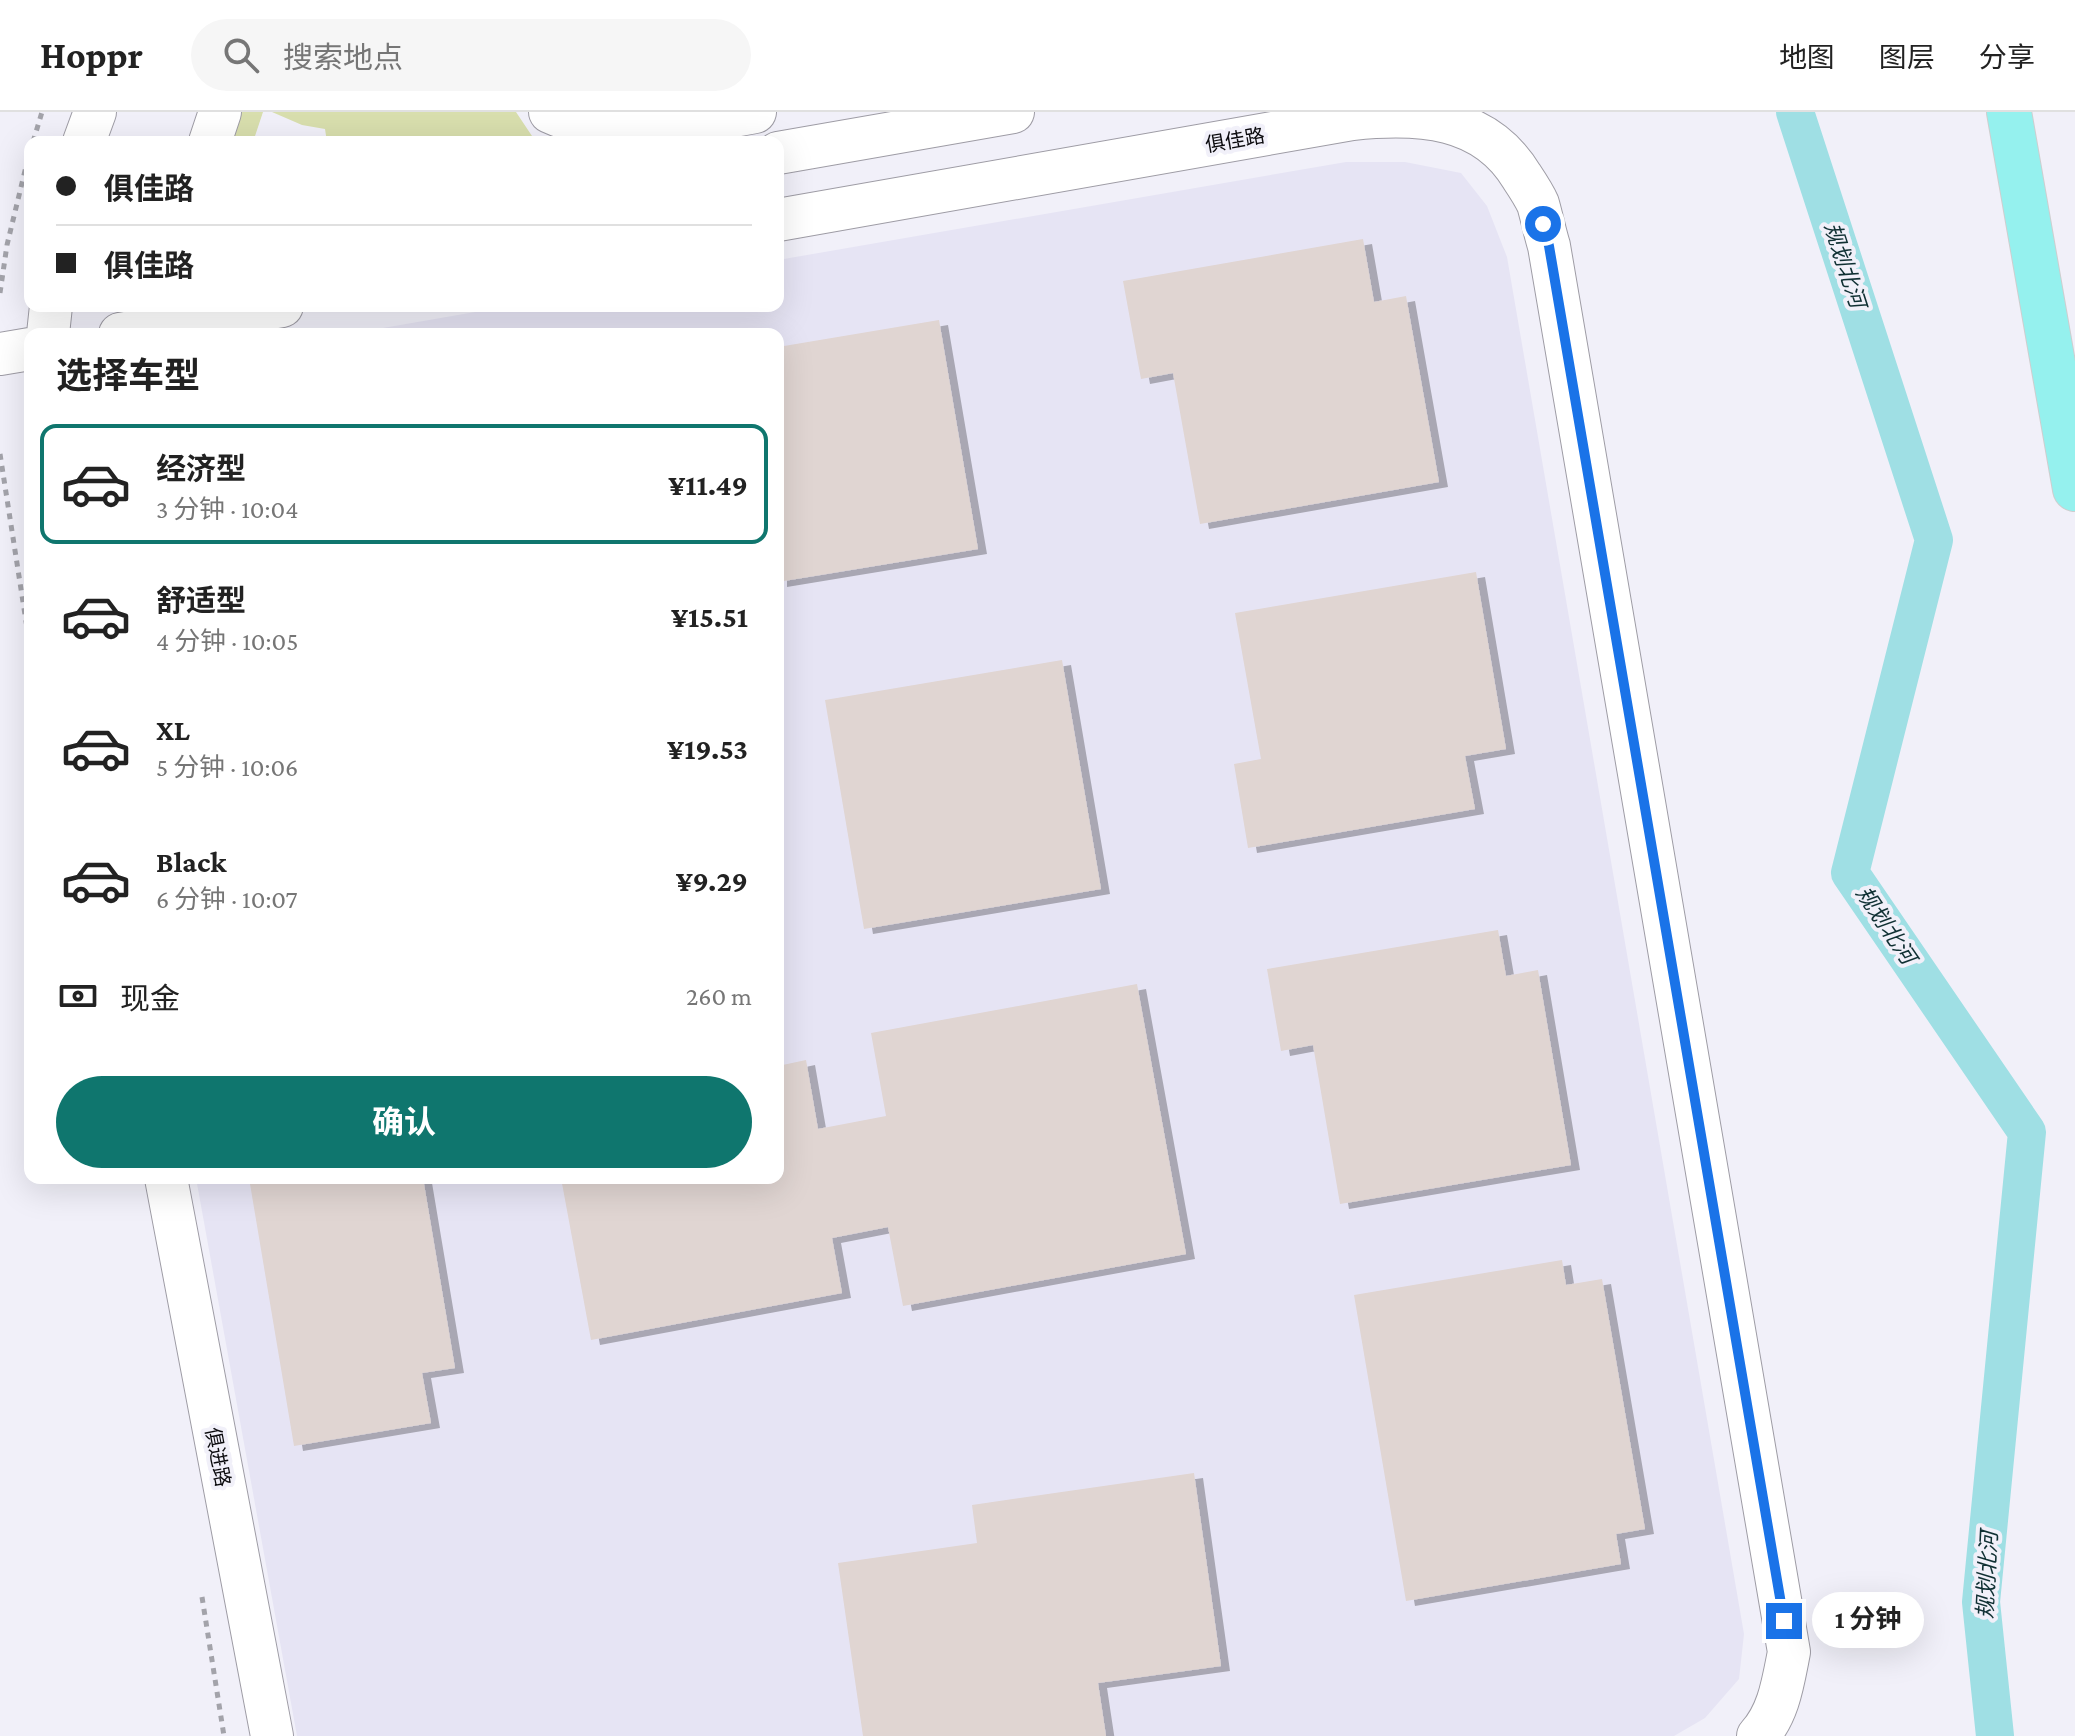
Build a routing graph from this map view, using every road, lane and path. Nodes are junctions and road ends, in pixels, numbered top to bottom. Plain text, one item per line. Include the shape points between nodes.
1 (42, 112) edge
2 (95, 112) edge
3 (220, 112) edge
4 (528, 112) edge
5 (550, 112) edge
6 (755, 112) edge
7 (1013, 112) edge
8 (2009, 112) edge
9 (35, 136) edge
10 (86, 136) edge
11 (212, 136) edge
12 (549, 136) edge
13 (784, 152) edge
14 (24, 175) edge
15 (784, 219) edge
16 (0, 293) edge
17 (247, 312) edge
18 (155, 328) edge
19 (24, 350) edge
20 (0, 354) edge
21 (0, 454) edge
22 (2074, 470) edge
23 (24, 608) edge
24 (167, 1184) edge
25 (272, 1736) edge
26 (1758, 1736) edge

1 - 9 path
2 - 10 street
3 - 11 street
4 - 12 street
5 - 6 street via 613,130 666,129
7 - 13 street
8 - 22 main road
14 - 16 path
15 - 26 street, 俱佳路 via 1396,114 1443,120 1481,133 1513,162 1537,202 1549,246 1789,1652 1781,1693 1769,1725
17 - 18 street
19 - 20 street
21 - 23 path
24 - 25 street, 俱进路

